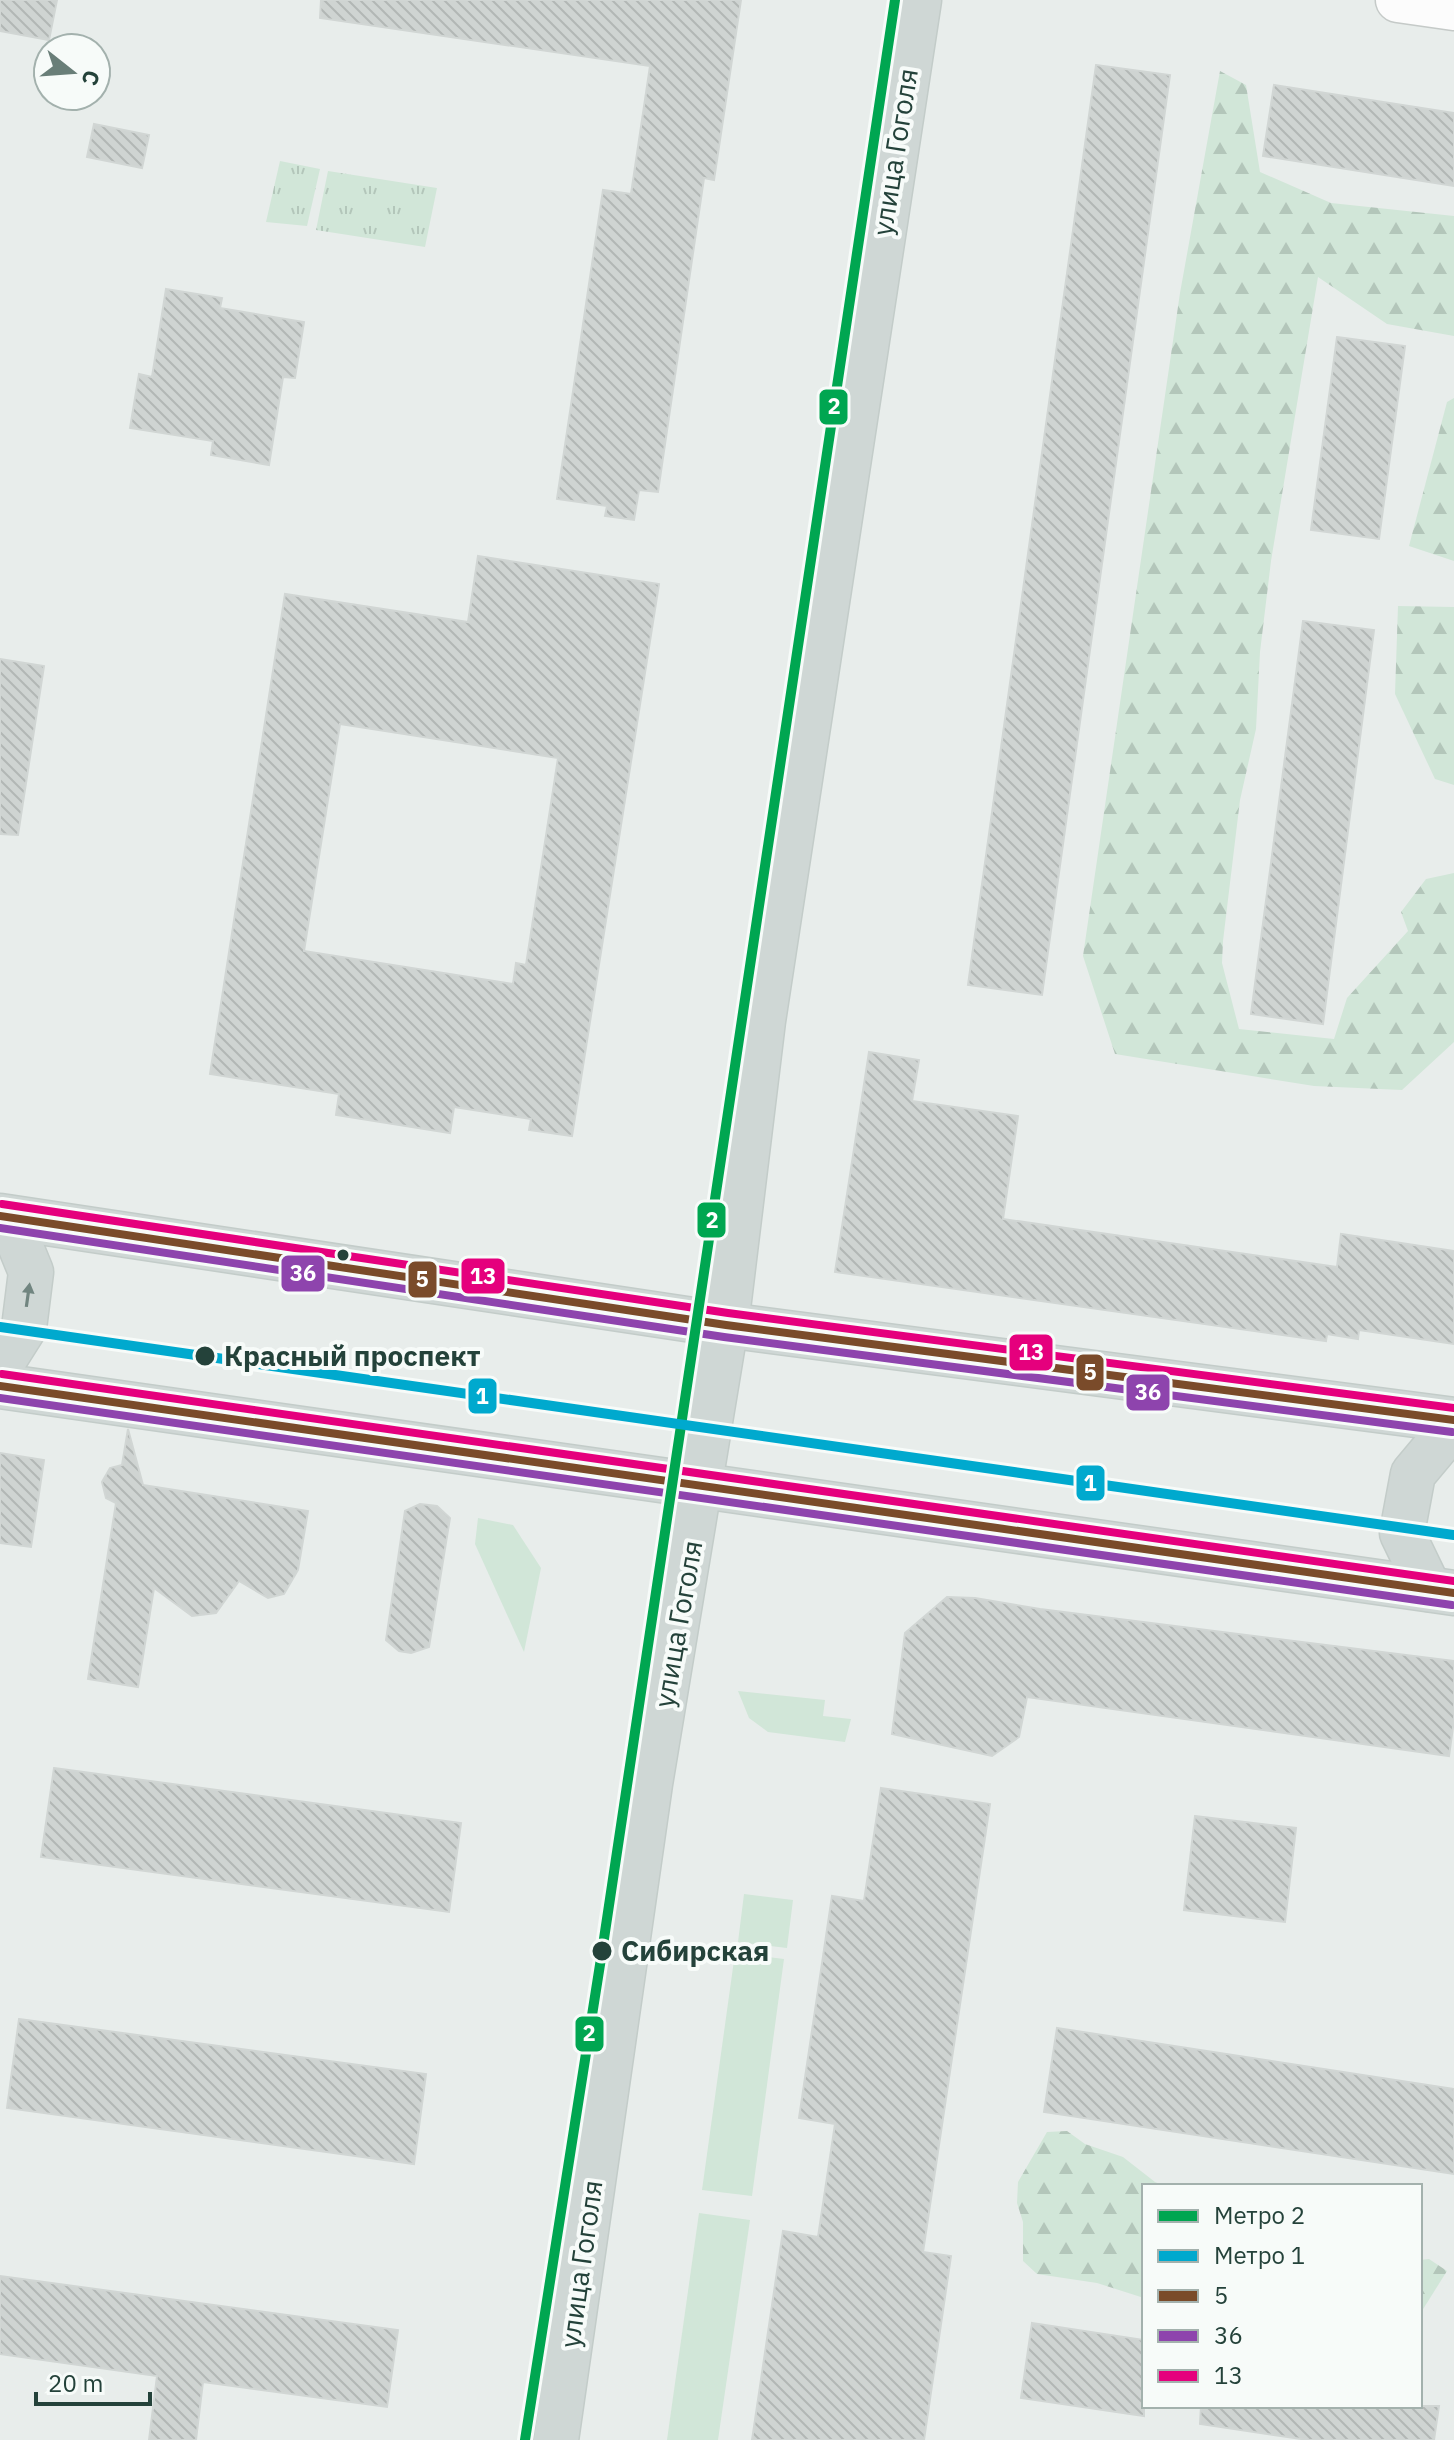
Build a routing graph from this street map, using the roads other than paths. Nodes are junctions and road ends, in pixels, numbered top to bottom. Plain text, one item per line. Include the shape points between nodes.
1 (919, 0) edge
2 (1398, 0) edge
3 (1454, 8) edge
4 (4, 1217) edge
5 (726, 1325) junction
6 (0, 1366) edge
7 (0, 1386) edge
8 (1454, 1422) edge
9 (702, 1484) junction
10 (1442, 1591) edge
11 (556, 2440) edge

1 - 5 main road, улица Гоголя via 763,1021
2 - 3 street
4 - 5 main road
6 -> 4 main road via 24,1328 31,1272
5 - 8 main road
5 - 9 main road, улица Гоголя
7 - 9 main road
8 - 10 main road via 1413,1474 1402,1533
9 - 10 main road
9 - 11 main road, улица Гоголя via 650,1784

